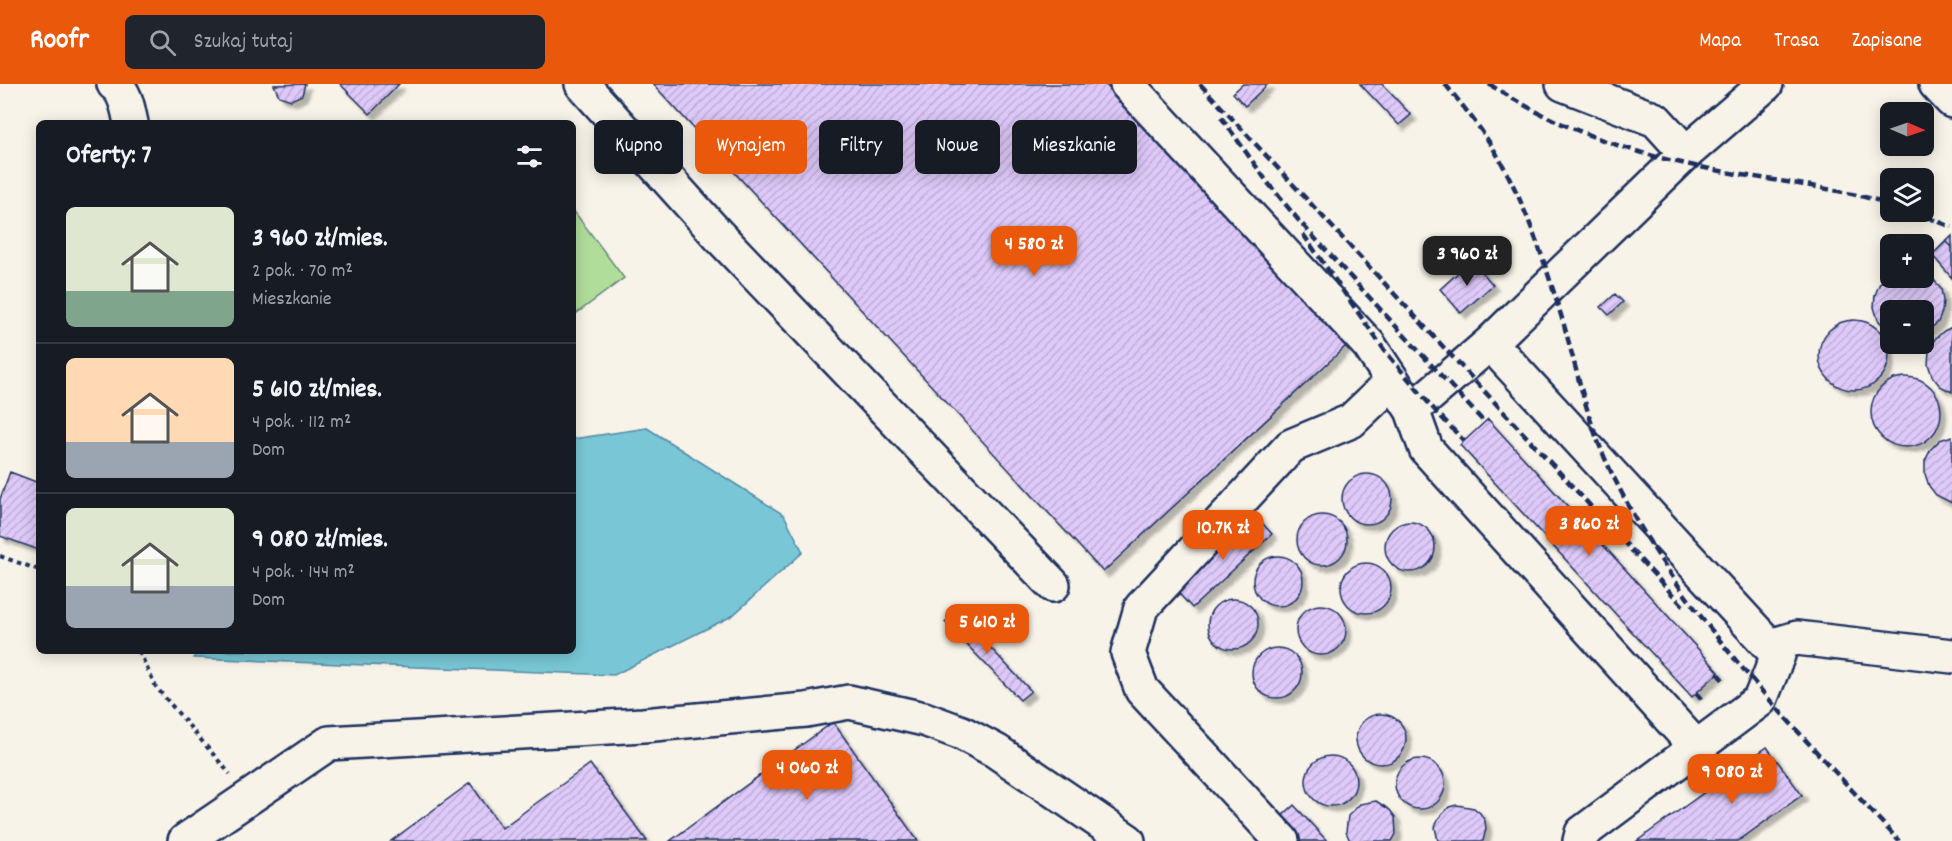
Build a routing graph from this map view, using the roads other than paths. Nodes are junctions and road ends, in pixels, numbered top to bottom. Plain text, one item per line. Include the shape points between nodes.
1 (114, 84) edge
2 (582, 84) edge
3 (1127, 84) edge
4 (1563, 84) edge
5 (1766, 84) edge
6 (1936, 84) edge
7 (1952, 100) edge
8 (130, 120) edge
9 (1686, 153) junction
10 (1490, 343) junction
11 (1393, 381) junction
12 (1412, 410) junction
13 (1053, 585) dead end
14 (1770, 646) junction
15 (1952, 656) edge
16 (1696, 748) junction
17 (185, 841) edge
18 (1128, 841) edge
19 (1282, 841) edge
20 (1580, 841) edge

1 - 8 lane via 127,104
2 - 13 lane via 718,235
3 - 11 lane via 1369,345
4 - 9 lane via 1656,120
5 - 9 lane
6 - 7 lane
9 - 10 lane
10 - 12 lane
10 - 14 lane
11 - 12 lane
11 - 19 lane via 1351,421 1291,446 1141,608 1128,652 1142,690
12 - 16 lane via 1426,449
14 - 15 lane via 1797,638
14 - 16 lane via 1778,656 1760,700
16 - 20 lane via 1582,833
17 - 18 lane via 329,743 644,725 806,710 849,702 962,732

